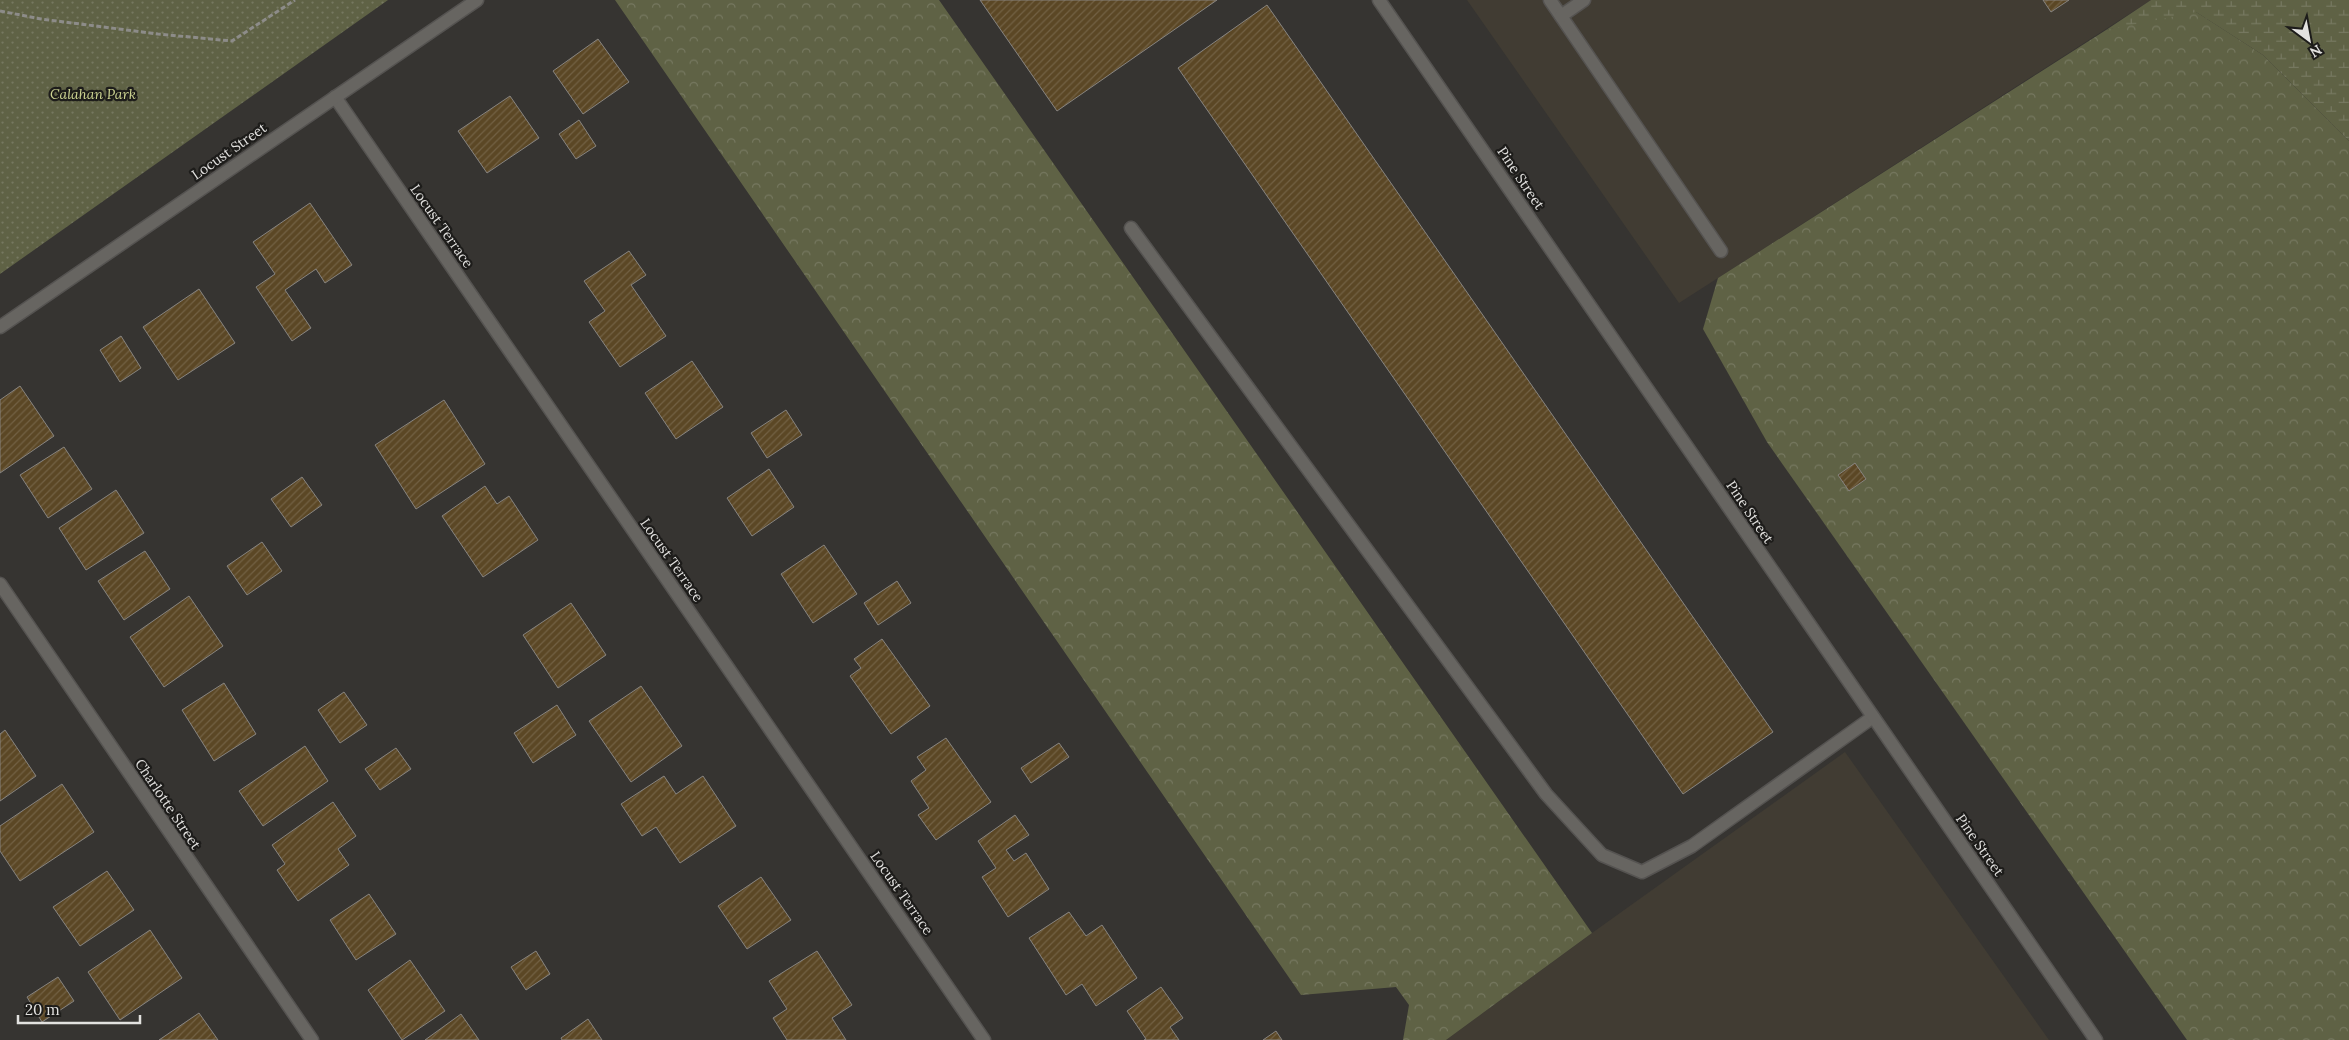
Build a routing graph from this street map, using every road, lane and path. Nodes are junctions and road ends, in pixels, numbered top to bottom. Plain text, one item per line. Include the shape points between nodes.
1 (295, 0) edge
2 (477, 0) edge
3 (1379, 0) edge
4 (1550, 0) edge
5 (1584, 0) edge
6 (0, 11) edge
7 (1561, 16) junction
8 (335, 97) junction
9 (1131, 228) dead end
10 (1721, 251) dead end
11 (0, 328) edge
12 (0, 584) edge
13 (1873, 717) junction
14 (312, 1040) edge
15 (984, 1040) edge
16 (2096, 1040) edge

1 - 6 path via 232,41 138,32
2 - 8 street, Locust Street
3 - 13 street, Pine Street
4 - 7 street
5 - 7 street
7 - 10 street
8 - 11 street, Locust Street
8 - 15 street, Locust Terrace
9 - 13 street via 1546,794 1602,855 1642,872 1692,846
12 - 14 street, Charlotte Street
13 - 16 street, Pine Street

